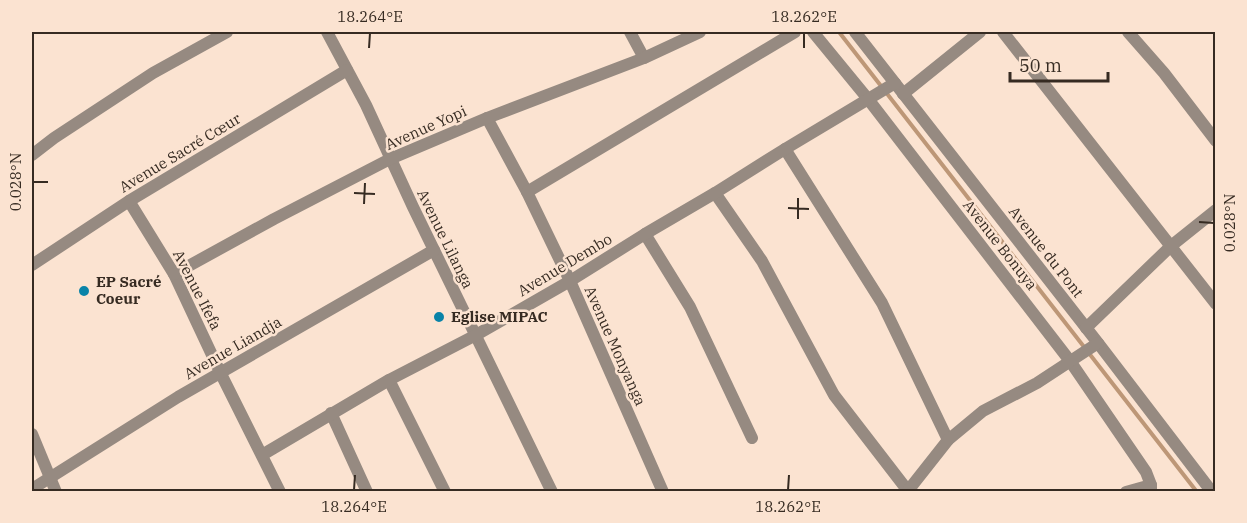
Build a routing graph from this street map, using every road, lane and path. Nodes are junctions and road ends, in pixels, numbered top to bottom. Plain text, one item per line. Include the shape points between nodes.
1 (227, 32) edge
2 (327, 32) edge
3 (630, 32) edge
4 (699, 32) edge
5 (795, 32) edge
6 (813, 32) edge
7 (855, 32) edge
8 (980, 32) edge
9 (1003, 32) edge
10 (1128, 32) edge
11 (644, 58) junction
12 (346, 70) junction
13 (883, 90) junction
14 (903, 94) junction
15 (487, 117) junction
16 (1215, 141) edge
17 (785, 149) junction
18 (32, 155) edge
19 (390, 159) junction
20 (527, 192) junction
21 (716, 193) junction
22 (129, 201) junction
23 (1215, 210) edge
24 (645, 234) junction
25 (1171, 246) junction
26 (434, 250) junction
27 (32, 264) edge
28 (174, 274) junction
29 (570, 281) junction
30 (1215, 304) edge
31 (1086, 328) junction
32 (476, 335) junction
33 (1091, 348) junction
34 (1070, 362) junction
35 (220, 372) junction
36 (389, 380) junction
37 (331, 413) junction
38 (32, 434) edge
39 (752, 438) dead end
40 (948, 440) junction
41 (262, 455) junction
42 (51, 478) junction
43 (1151, 488) edge
44 (32, 489) edge
45 (908, 491) edge
46 (56, 492) edge
47 (280, 492) edge
48 (367, 492) edge
49 (444, 492) edge
50 (552, 492) edge
51 (663, 492) edge
52 (1126, 492) edge
53 (1212, 492) edge

1 - 18 street via 153,73
2 - 12 street, Avenue Lilanga
3 - 11 street
4 - 11 street, Avenue Yopi
5 - 20 street
6 - 13 street, Avenue Bonuya
7 - 13 street, Avenue du Pont
8 - 14 street
9 - 25 street
10 - 16 street
11 - 15 street, Avenue Yopi
12 - 19 street, Avenue Lilanga
12 - 22 street, Avenue Sacré Cœur
13 - 14 street, Avenue du Pont
13 - 17 street, Avenue Dembo
13 - 34 street, Avenue Bonuya
14 - 31 street, Avenue du Pont
15 - 19 street, Avenue Yopi
15 - 20 street, Avenue Monyanga
17 - 21 street, Avenue Dembo
17 - 40 street via 882,303
19 - 26 street, Avenue Lilanga
19 - 28 street, Avenue Yopi
20 - 29 street, Avenue Monyanga
21 - 24 street, Avenue Dembo
21 - 45 street via 762,261 834,395
22 - 27 street, Avenue Sacré Cœur
22 - 28 street, Avenue Ifefa
23 - 25 street
24 - 29 street, Avenue Dembo
24 - 39 street via 690,307
25 - 30 street
25 - 31 street
26 - 32 street, Avenue Lilanga
26 - 35 street, Avenue Liandja
28 - 35 street, Avenue Ifefa
29 - 32 street, Avenue Dembo
29 - 51 street, Avenue Monyanga
31 - 33 street, Avenue du Pont
32 - 36 street, Avenue Dembo
32 - 50 street, Avenue Lilanga
33 - 34 street
33 - 53 street, Avenue du Pont
34 - 40 street via 983,411
34 - 43 street, Avenue Bonuya via 1146,472
35 - 41 street, Avenue Ifefa
35 - 42 street, Avenue Liandja
36 - 37 street, Avenue Dembo
36 - 49 street
37 - 41 street, Avenue Dembo
37 - 48 street
38 - 42 street
40 - 45 street
41 - 47 street, Avenue Ifefa
42 - 44 street, Avenue Liandja
42 - 46 street
43 - 52 street

